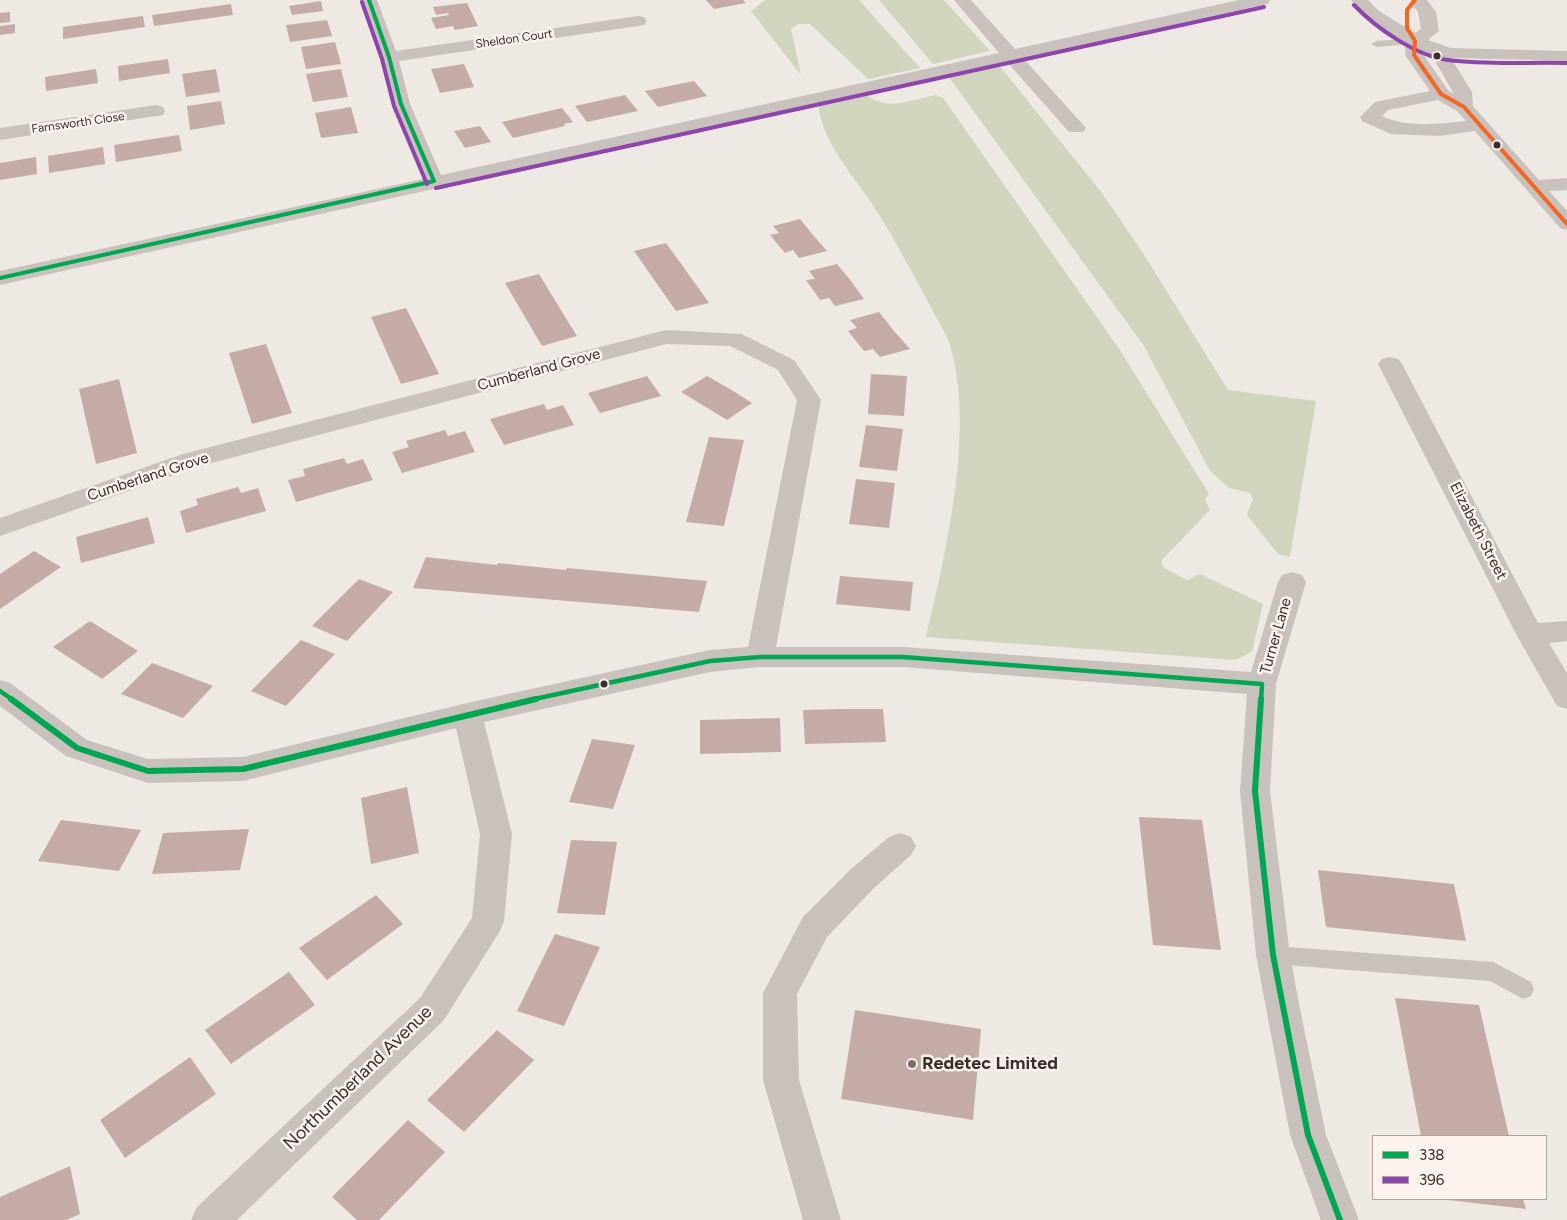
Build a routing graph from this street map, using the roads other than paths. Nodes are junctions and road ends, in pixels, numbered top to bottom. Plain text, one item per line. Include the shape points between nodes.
1 (369, 0) edge
2 (962, 0) edge
3 (1262, 0) edge
4 (1359, 0) edge
5 (1417, 0) edge
6 (638, 21) dead end
7 (1415, 41) junction
8 (1376, 44) dead end
9 (1005, 55) junction
10 (389, 57) junction
11 (1567, 57) edge
12 (1456, 81) junction
13 (1436, 87) junction
14 (1464, 107) junction
15 (156, 111) dead end
16 (1480, 125) junction
17 (1076, 128) dead end
18 (0, 134) edge
19 (434, 181) junction
20 (1567, 184) edge
21 (1534, 186) junction
22 (1567, 224) edge
23 (0, 278) edge
24 (1390, 364) dead end
25 (0, 526) edge
26 (1292, 582) dead end
27 (1567, 631) edge
28 (1530, 634) junction
29 (760, 657) junction
30 (1262, 684) junction
31 (1, 695) edge
32 (1567, 698) edge
33 (467, 714) junction
34 (900, 846) dead end
35 (1273, 955) junction
36 (1523, 989) dead end
37 (210, 1220) edge
38 (822, 1220) edge
39 (1340, 1220) edge

1 - 10 street
2 - 9 street
3 - 9 street
4 - 7 street via 1373,16
5 - 7 street via 1427,12 1430,31
6 - 10 street, Sheldon Court
7 - 8 lane
7 - 11 street via 1449,53
7 - 12 street via 1442,58
7 - 13 street via 1414,55
9 - 17 street
9 - 19 street
10 - 19 street via 401,104
11 - 12 street via 1484,65 1466,71
12 - 13 lane
12 - 14 street via 1463,92
13 - 14 street
13 - 16 street via 1382,106 1369,117 1391,128 1439,130
14 - 16 street
15 - 18 street, Farnsworth Close
16 - 21 street
19 - 23 street
20 - 21 street
21 - 22 street
24 - 28 street, Elizabeth Street
25 - 29 street, Cumberland Grove via 192,460 666,337 734,339 786,365 809,400
26 - 30 street, Turner Lane
27 - 28 street
28 - 32 street, Elizabeth Street
29 - 30 street via 903,656
29 - 33 street via 710,661
30 - 35 street, Turner Lane via 1255,791
31 - 33 street via 76,748 148,771 243,769
33 - 37 street, Northumberland Avenue via 496,834 488,921 432,1008
34 - 38 street via 815,927 780,992 778,1037 781,1080
35 - 36 lane via 1493,972
35 - 39 street, Turner Lane via 1308,1135

